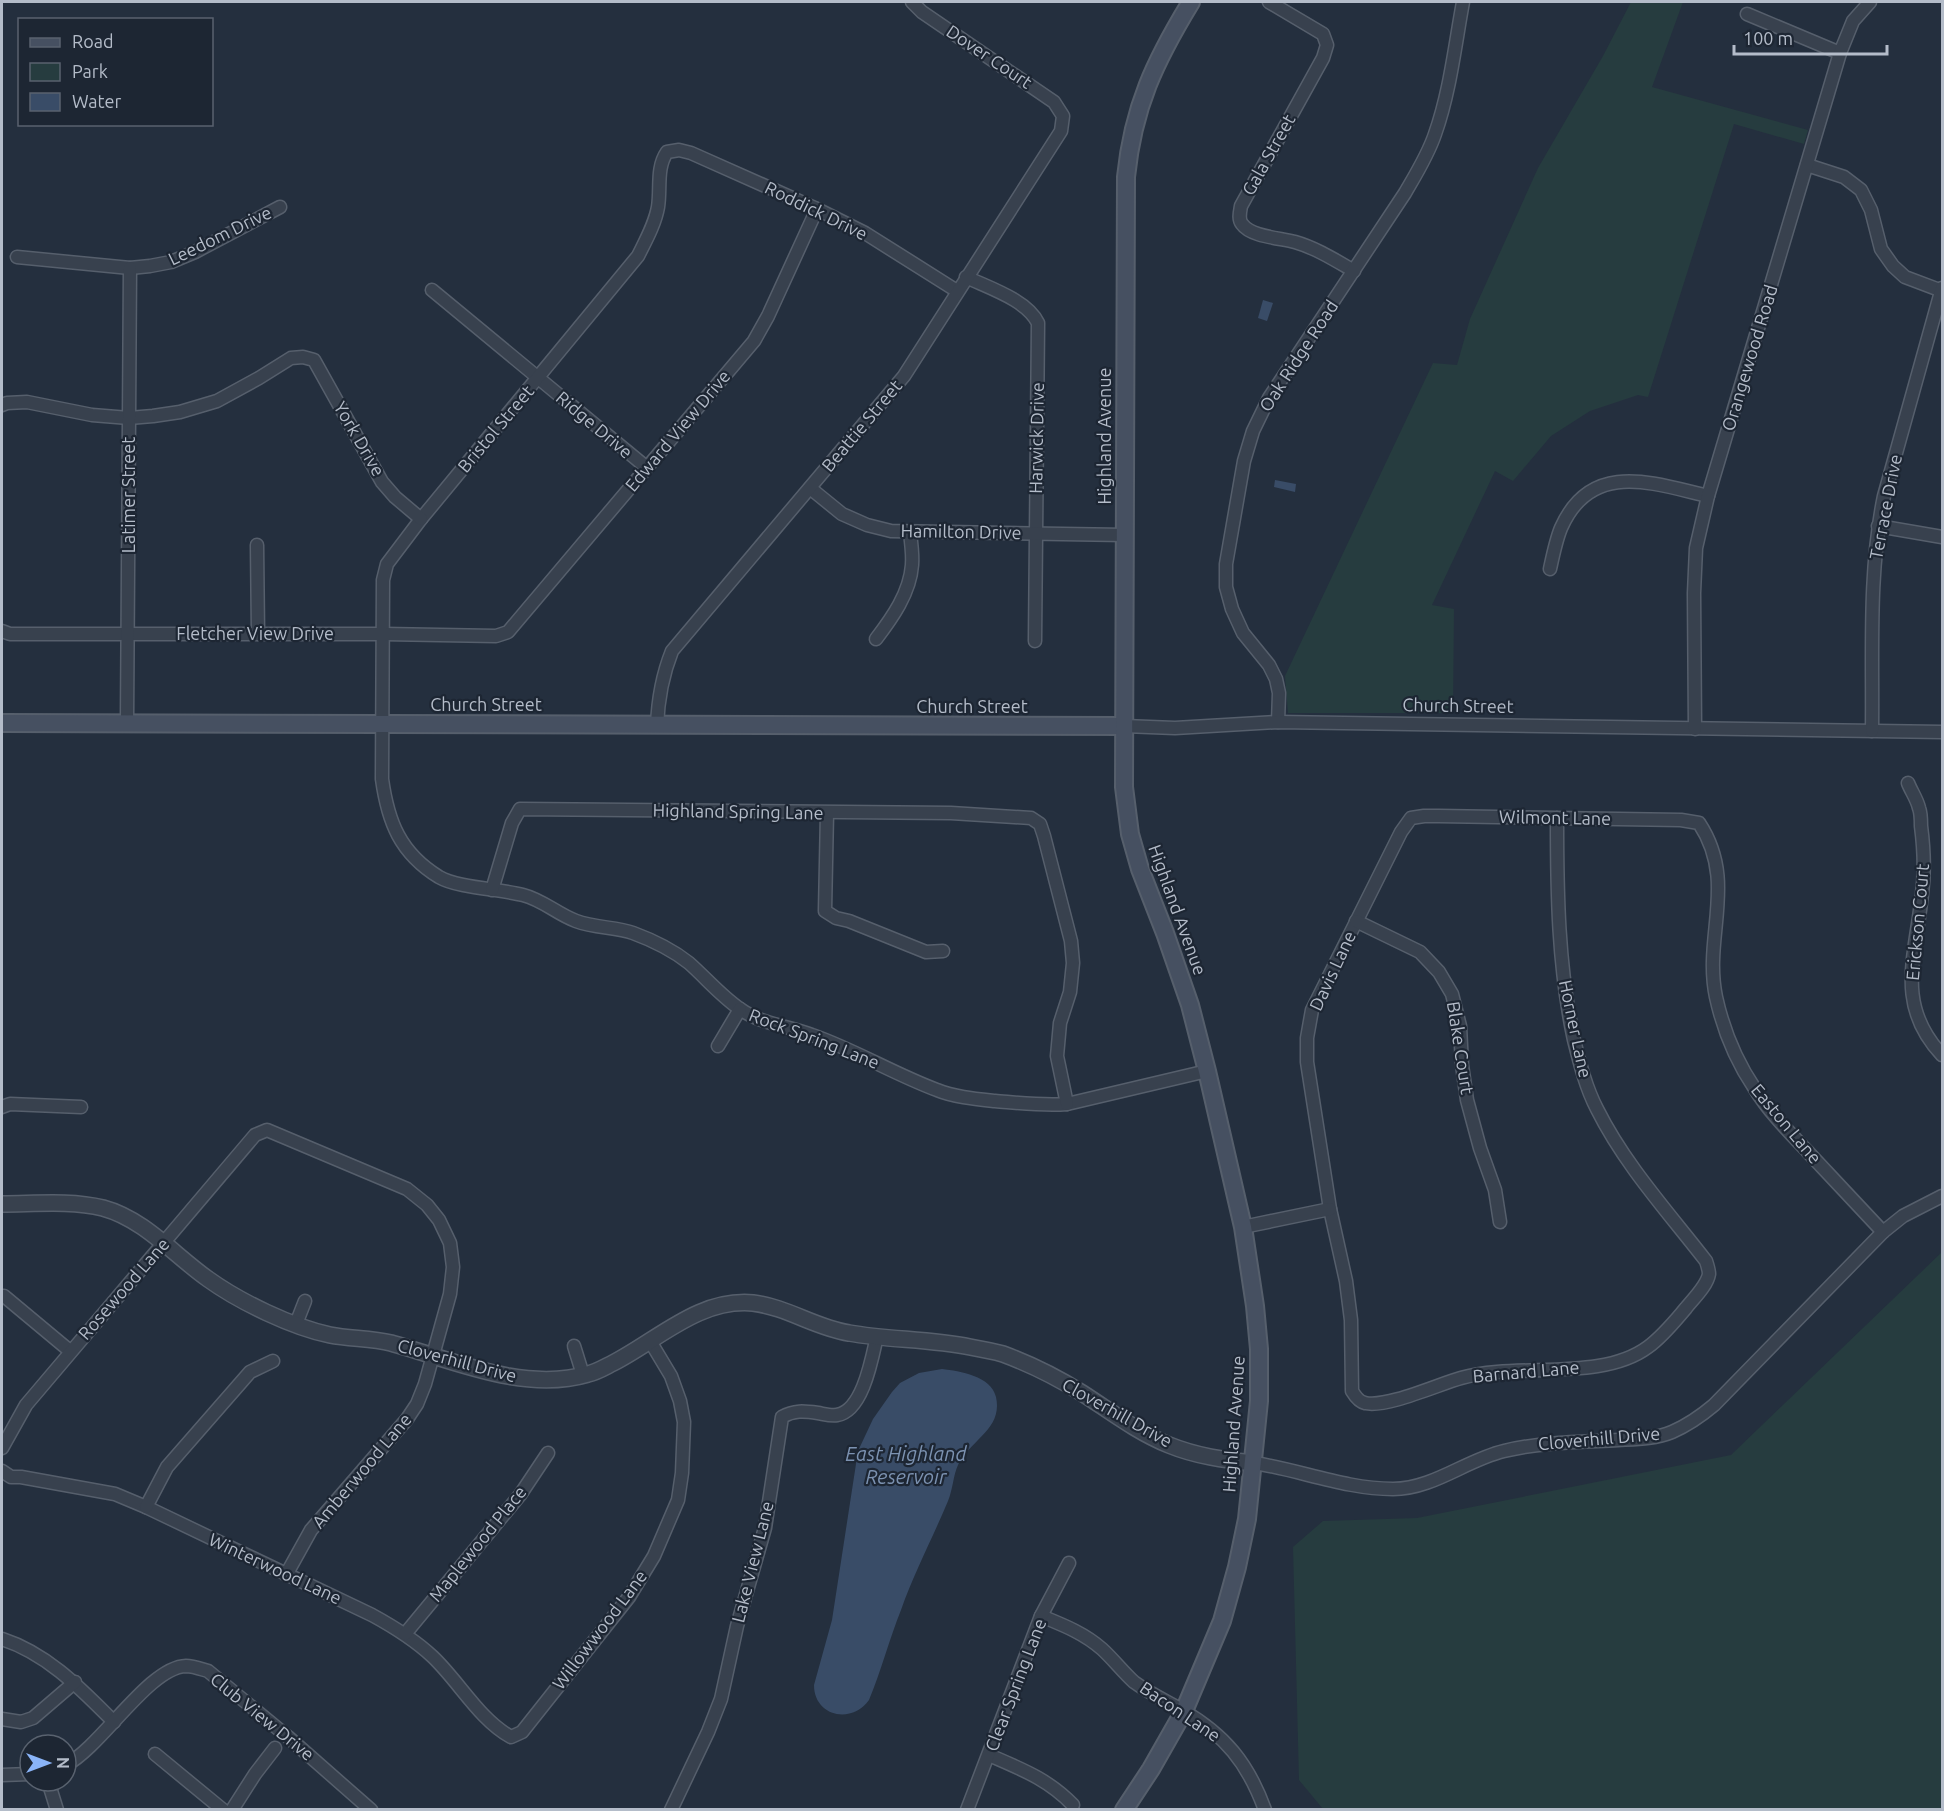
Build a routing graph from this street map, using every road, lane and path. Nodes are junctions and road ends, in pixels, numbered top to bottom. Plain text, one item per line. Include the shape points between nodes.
1 (912, 2) edge
2 (1191, 2) edge
3 (1269, 2) edge
4 (1463, 2) edge
5 (1870, 2) edge
6 (1747, 14) dead end
7 (1840, 53) junction
8 (1063, 116) joint
9 (667, 152) joint
10 (1807, 165) junction
11 (280, 207) dead end
12 (817, 209) junction
13 (17, 257) dead end
14 (130, 268) junction
15 (1354, 271) junction
16 (966, 277) junction
17 (432, 290) dead end
18 (1942, 290) edge
19 (957, 291) junction
20 (538, 378) junction
21 (2, 405) edge
22 (129, 418) junction
23 (646, 467) junction
24 (810, 488) junction
25 (1708, 496) junction
26 (421, 519) junction
27 (1878, 526) junction
28 (910, 531) junction
29 (1036, 533) junction
30 (1125, 535) junction
31 (1942, 537) edge
32 (257, 545) dead end
33 (1550, 568) dead end
34 (2, 631) edge
35 (508, 632) joint
36 (128, 633) junction
37 (258, 634) junction
38 (384, 634) junction
39 (876, 639) dead end
40 (1035, 641) dead end
41 (127, 722) junction
42 (1278, 722) junction
43 (2, 723) edge
44 (383, 724) junction
45 (657, 726) junction
46 (1124, 726) junction
47 (1695, 729) junction
48 (1872, 731) junction
49 (1942, 732) edge
50 (1908, 783) dead end
51 (827, 813) junction
52 (1411, 818) joint
53 (1557, 818) junction
54 (1699, 823) joint
55 (492, 890) junction
56 (1356, 921) junction
57 (944, 951) dead end
58 (740, 1009) junction
59 (718, 1046) dead end
60 (1942, 1055) edge
61 (1207, 1071) junction
62 (1067, 1104) junction
63 (2, 1107) edge
64 (81, 1107) dead end
65 (255, 1135) joint
66 (1942, 1196) edge
67 (2, 1204) edge
68 (1330, 1209) junction
69 (1500, 1222) dead end
70 (1243, 1227) junction
71 (1883, 1232) junction
72 (163, 1244) junction
73 (1709, 1274) joint
74 (4, 1296) dead end
75 (305, 1301) dead end
76 (296, 1324) junction
77 (877, 1336) junction
78 (650, 1341) junction
79 (574, 1346) dead end
80 (70, 1352) junction
81 (432, 1357) junction
82 (273, 1361) dead end
83 (583, 1375) junction
84 (2, 1448) edge
85 (548, 1453) dead end
86 (1254, 1463) junction
87 (2, 1471) edge
88 (146, 1507) junction
89 (1069, 1563) dead end
90 (286, 1575) junction
91 (1041, 1616) junction
92 (405, 1634) junction
93 (2, 1639) edge
94 (75, 1682) junction
95 (1184, 1711) junction
96 (2, 1719) edge
97 (114, 1722) junction
98 (511, 1737) joint
99 (275, 1748) dead end
100 (155, 1754) dead end
101 (989, 1755) junction
102 (78, 1759) edge
103 (2, 1774) edge
104 (18, 1774) edge
105 (51, 1793) edge
106 (1073, 1805) dead end
107 (56, 1809) edge
108 (223, 1809) edge
109 (232, 1809) edge
110 (371, 1809) edge
111 (671, 1809) edge
112 (968, 1809) edge
113 (1124, 1809) edge
114 (1265, 1809) edge

1 - 8 street, Dover Court via 1054,102
2 - 30 main road, Highland Avenue via 1152,71 1129,151 1125,210
3 - 15 street, Gala Street via 1323,34 1327,45 1239,215 1242,224 1252,232 1316,249
4 - 15 street, Oak Ridge Road via 1435,135 1406,193
5 - 7 street, Orangewood Road via 1853,21
6 - 7 street
7 - 10 street, Orangewood Road
8 - 16 street, Beattie Street via 1061,131
9 - 12 street, Roddick Drive via 691,153
9 - 20 street, Bristol Street via 661,161 658,208 638,255
10 - 18 street via 1844,177 1861,190 1871,210 1881,249 1893,266 1905,277
10 - 25 street, Orangewood Road
11 - 14 street, Leedom Drive via 171,262
12 - 19 street, Roddick Drive via 865,233
12 - 23 street, Edward View Drive via 754,341
13 - 14 street, Leedom Drive
14 - 22 street, Latimer Street
15 - 42 street, Oak Ridge Road via 1269,398 1253,431 1236,498 1226,587 1243,633 1276,679
16 - 19 street, Beattie Street
16 - 29 street, Harwick Drive via 1023,305 1038,323
17 - 20 street, Ridge Drive
18 - 27 street, Terrace Drive
19 - 24 street, Beattie Street via 903,376
20 - 23 street, Ridge Drive
20 - 26 street, Bristol Street
21 - 22 street via 27,402
22 - 26 street, York Drive via 180,412 217,401 291,358 314,360 382,482
22 - 36 street, Latimer Street
23 - 35 street, Edward View Drive
24 - 28 street, Hamilton Drive via 850,518 891,531
24 - 45 street, Beattie Street via 672,651 663,673
25 - 33 street via 1628,480 1605,483 1578,500 1561,528
25 - 47 street, Orangewood Road via 1696,548
26 - 38 street, Bristol Street via 387,564 383,580
27 - 31 street
27 - 48 street, Terrace Drive via 1873,574
28 - 29 street, Hamilton Drive
28 - 39 street via 912,566 907,586
29 - 30 street, Hamilton Drive
29 - 40 street, Harwick Drive
30 - 46 main road, Highland Avenue
32 - 37 street
34 - 36 street, Fletcher View Drive
35 - 38 street, Fletcher View Drive via 496,636
36 - 37 street, Fletcher View Drive
36 - 41 street, Latimer Street
37 - 38 street, Fletcher View Drive
38 - 44 street, Bristol Street
41 - 43 main road, Church Street
41 - 44 main road, Church Street
42 - 46 street, Church Street via 1175,728
42 - 47 street, Church Street
44 - 45 main road, Church Street
44 - 55 street, Rock Spring Lane via 382,779 386,807 397,834 412,856 441,878
45 - 46 main road, Church Street
46 - 61 main road, Highland Avenue via 1124,787 1130,834 1190,1005
47 - 48 street, Church Street
48 - 49 street, Church Street
50 - 60 street, Erickson Court via 1920,808 1925,857 1911,968 1914,1002
51 - 55 street, Highland Spring Lane via 520,809
51 - 57 street via 825,912 926,952
51 - 62 street, Highland Spring Lane via 951,813 1031,818 1040,824 1071,941 1070,992 1060,1023 1057,1056
52 - 53 street, Wilmont Lane
52 - 56 street, Davis Lane
53 - 54 street, Wilmont Lane
53 - 73 street, Horner Lane via 1557,908 1562,963 1581,1069 1596,1108 1620,1151 1706,1261
54 - 71 street, Easton Lane via 1711,846 1718,877 1712,965 1730,1044 1755,1090 1784,1127
55 - 58 street, Rock Spring Lane via 523,895 574,920 631,932 657,944 687,962
56 - 68 street, Davis Lane via 1312,1010 1307,1038 1307,1062
56 - 69 street, Blake Court via 1419,952 1439,972 1452,994 1460,1026 1467,1100 1495,1190
58 - 59 street
58 - 62 street, Rock Spring Lane via 756,1018 812,1035 938,1091 996,1101
61 - 62 street, Rock Spring Lane
61 - 70 main road, Highland Avenue
63 - 64 street
65 - 72 street, Rosewood Lane
65 - 81 street, Amberwood Lane via 267,1130 282,1136 407,1189 428,1205 450,1243 453,1267 450,1294
66 - 71 street, Cloverhill Drive via 1903,1216
67 - 72 street, Cloverhill Drive via 102,1208 130,1218
68 - 70 street
68 - 73 street, Barnard Lane via 1351,1320 1352,1391 1365,1403 1416,1394 1463,1377 1605,1366 1628,1359 1665,1333
70 - 86 main road, Highland Avenue via 1259,1349
71 - 86 street, Cloverhill Drive via 1714,1405 1670,1433 1528,1446 1501,1452 1422,1485 1394,1489 1360,1487
72 - 76 street, Cloverhill Drive via 240,1300
72 - 80 street, Rosewood Lane
74 - 80 street
75 - 76 street
76 - 81 street, Cloverhill Drive via 328,1334 388,1342
77 - 78 street, Cloverhill Drive via 827,1328 770,1306 749,1303 721,1305 693,1314
77 - 86 street, Cloverhill Drive via 940,1341 1000,1353 1077,1390 1170,1445 1211,1459
77 - 111 street, Lake View Lane via 857,1400 847,1411 836,1415 790,1412 782,1417 765,1528 721,1699
78 - 83 street, Cloverhill Drive
78 - 98 street, Willowwood Lane via 671,1376 684,1422 678,1500 654,1556 629,1597 522,1732
79 - 83 street
80 - 84 street, Rosewood Lane via 26,1406
81 - 83 street, Cloverhill Drive via 533,1380
81 - 90 street, Amberwood Lane via 417,1404 407,1419 311,1530
82 - 88 street via 250,1372 167,1467
85 - 92 street, Maplewood Place via 520,1495
86 - 95 main road, Highland Avenue via 1247,1519 1222,1621
87 - 88 street, Winterwood Lane via 11,1477 115,1494
88 - 90 street, Winterwood Lane
89 - 91 street, Clear Spring Lane
90 - 92 street, Winterwood Lane
91 - 95 street, Bacon Lane via 1089,1638 1133,1681
91 - 101 street, Clear Spring Lane
92 - 98 street, Winterwood Lane via 433,1657 497,1728
93 - 94 street via 49,1663
94 - 96 street via 33,1718 21,1722
94 - 97 street
95 - 113 main road, Highland Avenue
95 - 114 street, Bacon Lane via 1218,1734 1241,1759
97 - 102 street, Club View Drive
97 - 110 street, Club View Drive via 169,1671 197,1667 208,1671
99 - 109 street
100 - 108 street
101 - 106 street via 1036,1776
101 - 112 street, Clear Spring Lane
103 - 104 street
105 - 107 street

